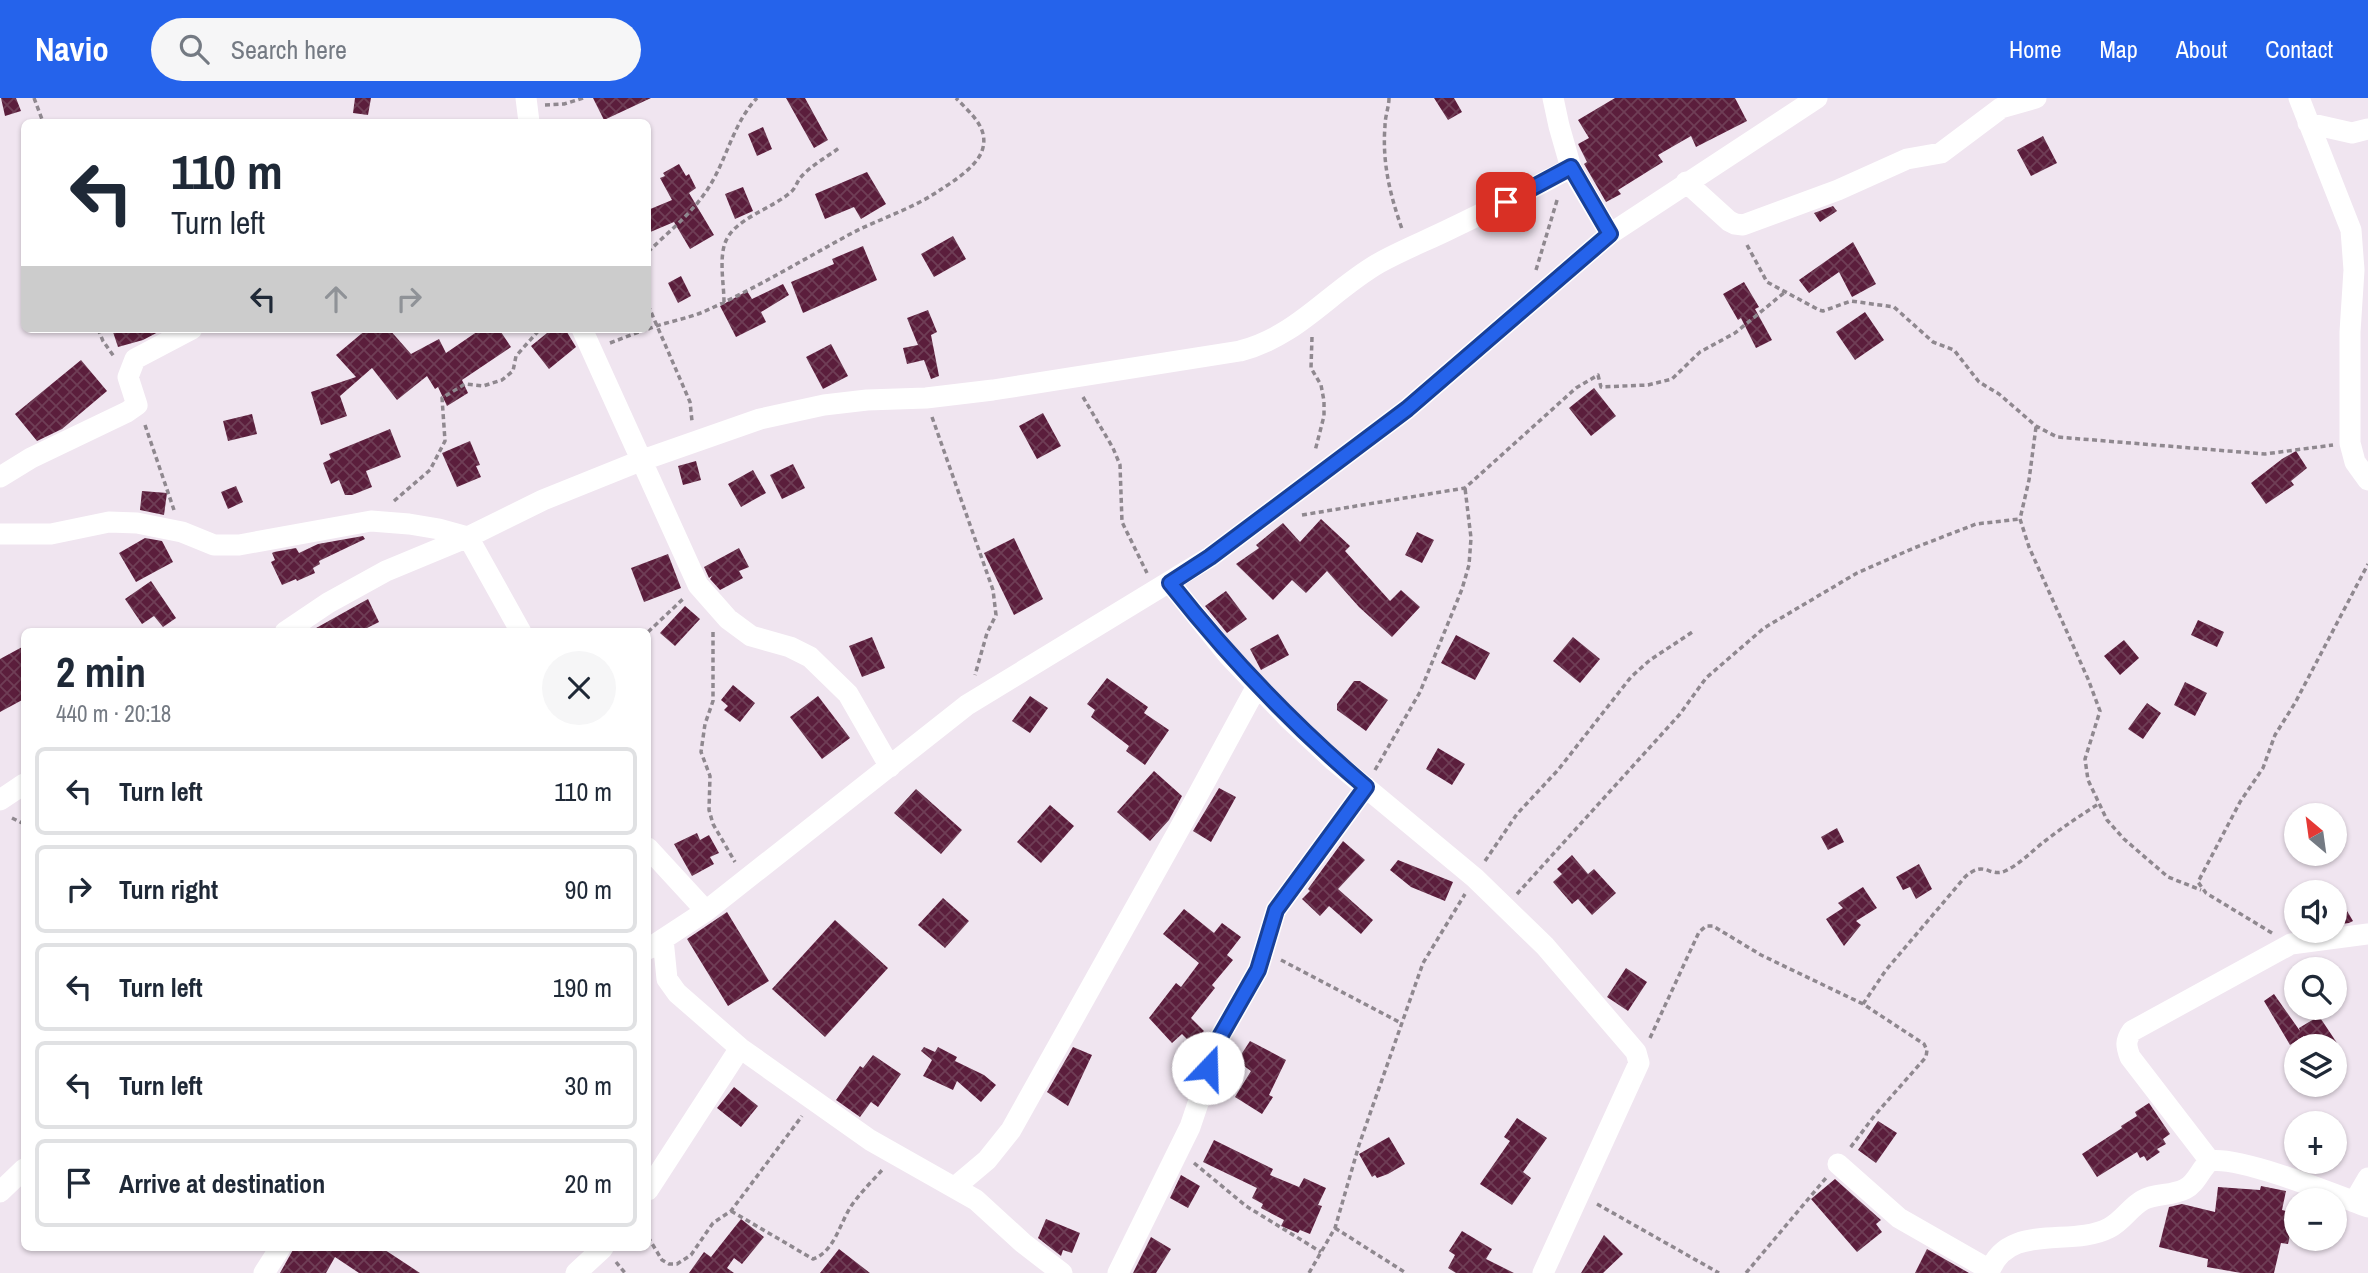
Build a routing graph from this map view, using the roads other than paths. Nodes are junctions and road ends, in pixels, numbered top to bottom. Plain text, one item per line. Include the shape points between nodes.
1 (1553, 98) edge
2 (1816, 98) edge
3 (2036, 98) edge
4 (2299, 98) edge
5 (526, 99) edge
6 (529, 119) edge
7 (2308, 123) junction
8 (2368, 129) edge
9 (1573, 172) junction
10 (1686, 182) junction
11 (1610, 234) junction
12 (184, 333) edge
13 (584, 333) edge
14 (640, 461) junction
15 (0, 477) edge
16 (2368, 480) edge
17 (0, 534) edge
18 (468, 537) junction
19 (1163, 587) junction
20 (291, 628) edge
21 (519, 628) edge
22 (1257, 686) junction
23 (890, 767) junction
24 (21, 786) edge
25 (1366, 787) junction
26 (0, 800) edge
27 (651, 851) edge
28 (706, 911) junction
29 (2368, 934) edge
30 (655, 944) edge
31 (740, 1048) junction
32 (2210, 1161) junction
33 (1838, 1164) road end
34 (21, 1172) edge
35 (2368, 1178) edge
36 (651, 1185) edge
37 (955, 1187) junction
38 (0, 1192) edge
39 (2361, 1204) edge
40 (277, 1251) edge
41 (600, 1251) edge
42 (1990, 1272) edge
43 (264, 1273) edge
44 (576, 1273) edge
45 (1062, 1273) edge
46 (1118, 1273) edge
47 (1543, 1273) edge

1 - 9 street
2 - 10 street
3 - 10 street via 2001,108 1941,153 1907,159 1743,225 1735,225
4 - 7 street
5 - 6 street
7 - 8 street via 2352,133
7 - 16 street via 2351,230 2350,443
9 - 11 street
9 - 14 street via 1381,262 1284,334 1252,348 926,398 824,405 760,419
10 - 11 street
11 - 19 street via 1407,409
12 - 15 street via 135,359 128,377 137,405
13 - 14 street
14 - 18 street via 543,500
14 - 23 street via 698,585 751,636 810,657 848,694
17 - 18 street via 51,534 109,522 137,523 182,532 214,545 239,545 371,521
18 - 20 street via 386,570
18 - 21 street
19 - 22 street
19 - 23 street via 967,705
22 - 25 street
22 - 37 street via 1011,1130
23 - 28 street
24 - 26 street
25 - 46 street via 1276,910 1254,979 1221,1035 1178,1151
25 - 47 street via 1475,877 1545,946 1636,1052 1639,1063
27 - 28 street
28 - 30 street
29 - 32 street via 2291,944 2132,1031 2126,1047 2130,1058
30 - 31 street via 677,993
31 - 36 street
31 - 37 street via 895,1156
32 - 39 street via 2251,1168
32 - 42 street via 2193,1184 2142,1200 2108,1229 2013,1245 2002,1251
33 - 42 street via 1899,1218
34 - 38 street
35 - 39 street
37 - 45 street
40 - 43 street
41 - 44 street

